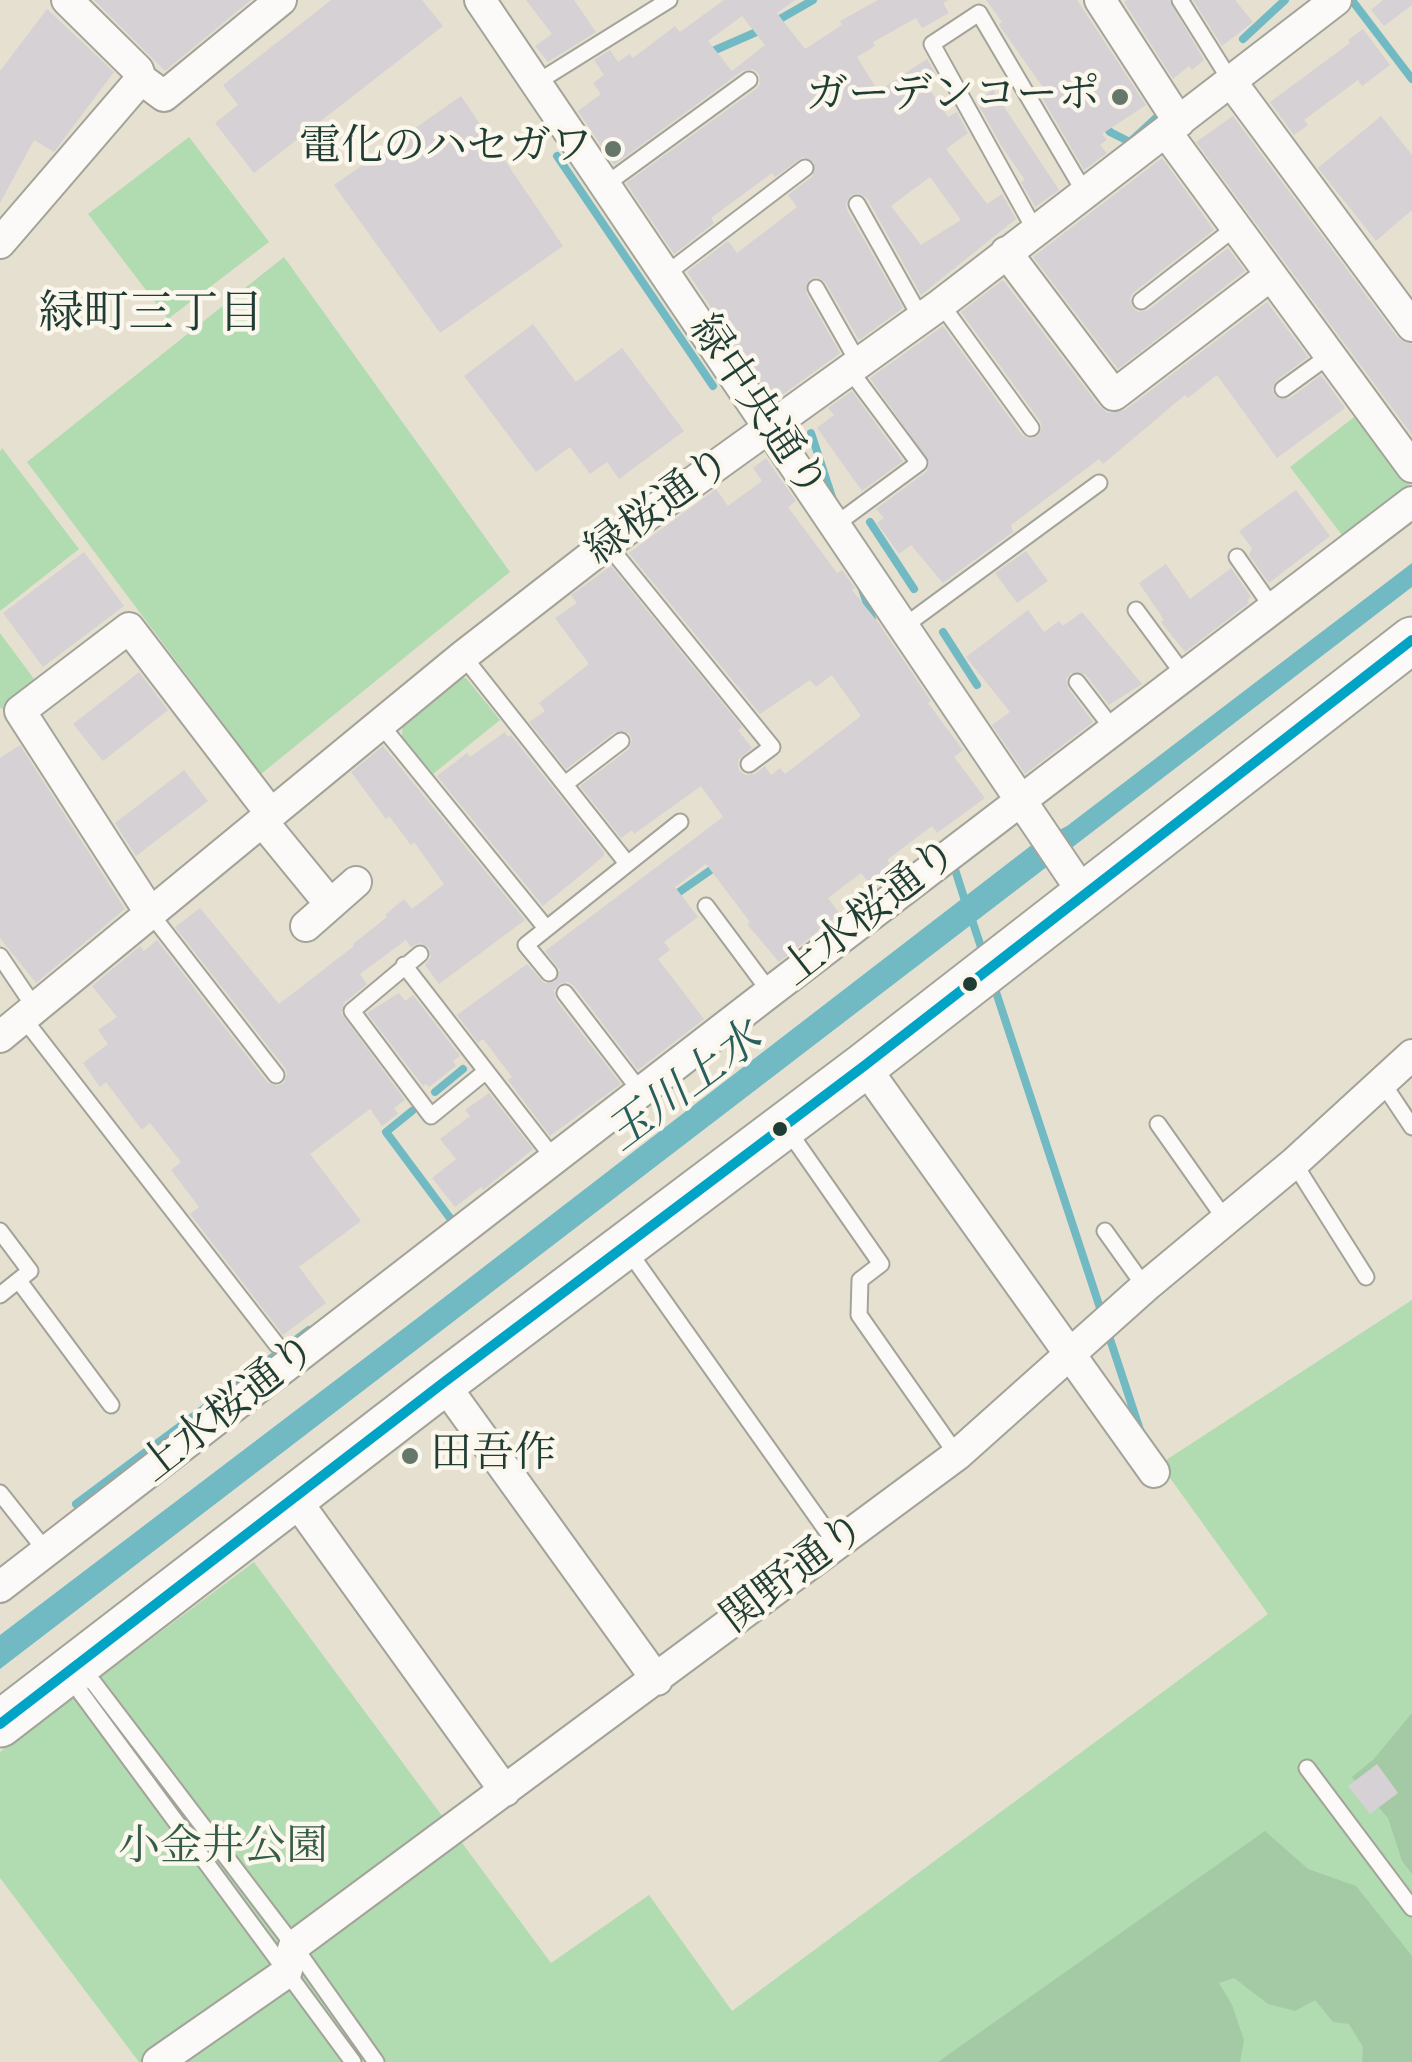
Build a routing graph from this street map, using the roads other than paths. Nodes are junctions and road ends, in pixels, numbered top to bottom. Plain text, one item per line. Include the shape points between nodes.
1 (67, 0) edge
2 (281, 0) edge
3 (480, 0) edge
4 (669, 0) edge
5 (1100, 0) edge
6 (1180, 0) edge
7 (1336, 0) edge
8 (141, 79) junction
9 (749, 80) dead end
10 (1232, 82) junction
11 (536, 83) junction
12 (1173, 127) junction
13 (805, 168) dead end
14 (606, 185) junction
15 (1084, 193) junction
16 (858, 204) dead end
17 (1236, 227) junction
18 (1036, 230) junction
19 (0, 243) edge
20 (1006, 252) junction
21 (666, 274) junction
22 (1272, 275) junction
23 (816, 288) dead end
24 (1141, 301) dead end
25 (931, 312) junction
26 (1412, 326) edge
27 (1330, 355) junction
28 (853, 366) junction
29 (1283, 389) dead end
30 (770, 428) junction
31 (1031, 428) dead end
32 (1412, 467) edge
33 (1099, 483) dead end
34 (1412, 502) edge
35 (835, 526) junction
36 (608, 544) junction
37 (1237, 557) dead end
38 (1272, 608) junction
39 (1136, 610) dead end
40 (903, 627) junction
41 (1412, 640) edge
42 (463, 656) junction
43 (1184, 676) junction
44 (1077, 682) dead end
45 (381, 725) junction
46 (1112, 729) junction
47 (621, 741) dead end
48 (749, 764) dead end
49 (565, 784) junction
50 (1024, 808) junction
51 (266, 818) junction
52 (680, 822) dead end
53 (626, 862) junction
54 (356, 882) dead end
55 (1080, 889) junction
56 (330, 904) junction
57 (706, 906) dead end
58 (151, 914) junction
59 (306, 926) dead end
60 (546, 928) junction
61 (420, 954) dead end
62 (0, 956) edge
63 (404, 965) junction
64 (549, 973) dead end
65 (565, 992) dead end
66 (770, 992) junction
67 (20, 1021) edge
68 (1412, 1055) edge
69 (864, 1066) junction
70 (485, 1072) junction
71 (276, 1075) dead end
72 (1382, 1082) junction
73 (641, 1092) junction
74 (1158, 1124) dead end
75 (785, 1125) junction
76 (1412, 1126) edge
77 (555, 1160) junction
78 (1294, 1163) junction
79 (1226, 1219) junction
80 (0, 1231) edge
81 (1104, 1231) dead end
82 (624, 1246) junction
83 (1366, 1276) dead end
84 (19, 1281) junction
85 (1144, 1286) junction
86 (0, 1295) edge
87 (284, 1355) junction
88 (1072, 1355) junction
89 (443, 1382) junction
90 (111, 1405) dead end
91 (957, 1455) junction
92 (1154, 1472) dead end
93 (0, 1493) edge
94 (294, 1499) junction
95 (836, 1544) junction
96 (46, 1551) junction
97 (0, 1587) edge
98 (73, 1669) junction
99 (657, 1680) junction
100 (0, 1724) edge
101 (1308, 1768) dead end
102 (505, 1791) junction
103 (1412, 1908) edge
104 (290, 1959) junction
105 (158, 2062) edge
106 (353, 2062) edge
107 (376, 2062) edge

1 - 8 street
2 - 8 street via 171,94 159,95
3 - 11 street, 緑中央通り
4 - 11 lane
5 - 12 street
6 - 10 lane
7 - 10 street, 緑桜通り
8 - 19 street
9 - 14 lane
10 - 12 street, 緑桜通り
10 - 26 street
11 - 14 street, 緑中央通り
12 - 15 street, 緑桜通り
12 - 17 street
13 - 21 lane
14 - 21 street, 緑中央通り
15 - 18 street, 緑桜通り
15 - 18 lane via 979,13 932,44
16 - 25 lane
17 - 22 street
17 - 24 lane
18 - 20 street, 緑桜通り
20 - 22 street via 1114,395
20 - 25 street, 緑桜通り
21 - 30 street, 緑中央通り
22 - 27 street
23 - 28 lane
25 - 28 street, 緑桜通り
25 - 31 lane
27 - 29 lane
27 - 32 street
28 - 30 street, 緑桜通り
28 - 35 lane via 919,462
30 - 35 street, 緑中央通り
30 - 36 street, 緑桜通り
33 - 40 lane
34 - 38 street, 上水桜通り
35 - 40 street, 緑中央通り
36 - 42 street, 緑桜通り
36 - 48 lane via 772,748
37 - 38 lane
38 - 43 street, 上水桜通り
39 - 43 lane
40 - 50 street, 緑中央通り
41 - 55 main road
42 - 45 street, 緑桜通り
42 - 49 lane
43 - 46 street, 上水桜通り
44 - 46 lane
45 - 51 street, 緑桜通り
45 - 60 lane
46 - 50 street, 上水桜通り
47 - 49 lane
49 - 53 lane
50 - 55 street, 緑中央通り
50 - 66 street, 上水桜通り
51 - 56 street
51 - 58 street, 緑桜通り
51 - 58 street via 129,628 20,711
52 - 53 lane
53 - 60 lane
54 - 56 street
55 - 69 main road
56 - 59 street
57 - 66 lane
58 - 67 street, 緑桜通り
58 - 71 lane
60 - 64 lane via 526,944
61 - 63 lane
62 - 67 lane
63 - 70 lane
63 - 70 lane via 352,1011 431,1116
65 - 73 lane
66 - 73 street, 上水桜通り
67 - 87 lane
68 - 72 street, 関野通り
69 - 75 main road
69 - 88 street
70 - 77 lane
72 - 76 lane
72 - 78 street, 関野通り
73 - 77 street, 上水桜通り
74 - 79 lane
75 - 82 main road
75 - 91 lane via 881,1264 860,1280 859,1316
77 - 87 street, 上水桜通り
78 - 79 street, 関野通り
78 - 83 lane
79 - 85 street, 関野通り
80 - 84 lane via 30,1271
81 - 85 lane
82 - 89 main road
82 - 95 lane
84 - 86 lane
84 - 90 lane
85 - 88 street, 関野通り
87 - 96 street, 上水桜通り
88 - 91 street, 関野通り
88 - 92 street
89 - 94 main road
89 - 99 street
91 - 95 street, 関野通り
93 - 96 lane
94 - 98 main road
94 - 102 street
95 - 99 street, 関野通り
96 - 97 street, 上水桜通り
98 - 100 main road
98 - 104 lane via 81,1693
98 - 104 lane via 94,1683
99 - 102 street, 関野通り
101 - 103 lane
102 - 104 street, 関野通り
104 - 105 street, 関野通り
104 - 106 lane
104 - 107 lane

